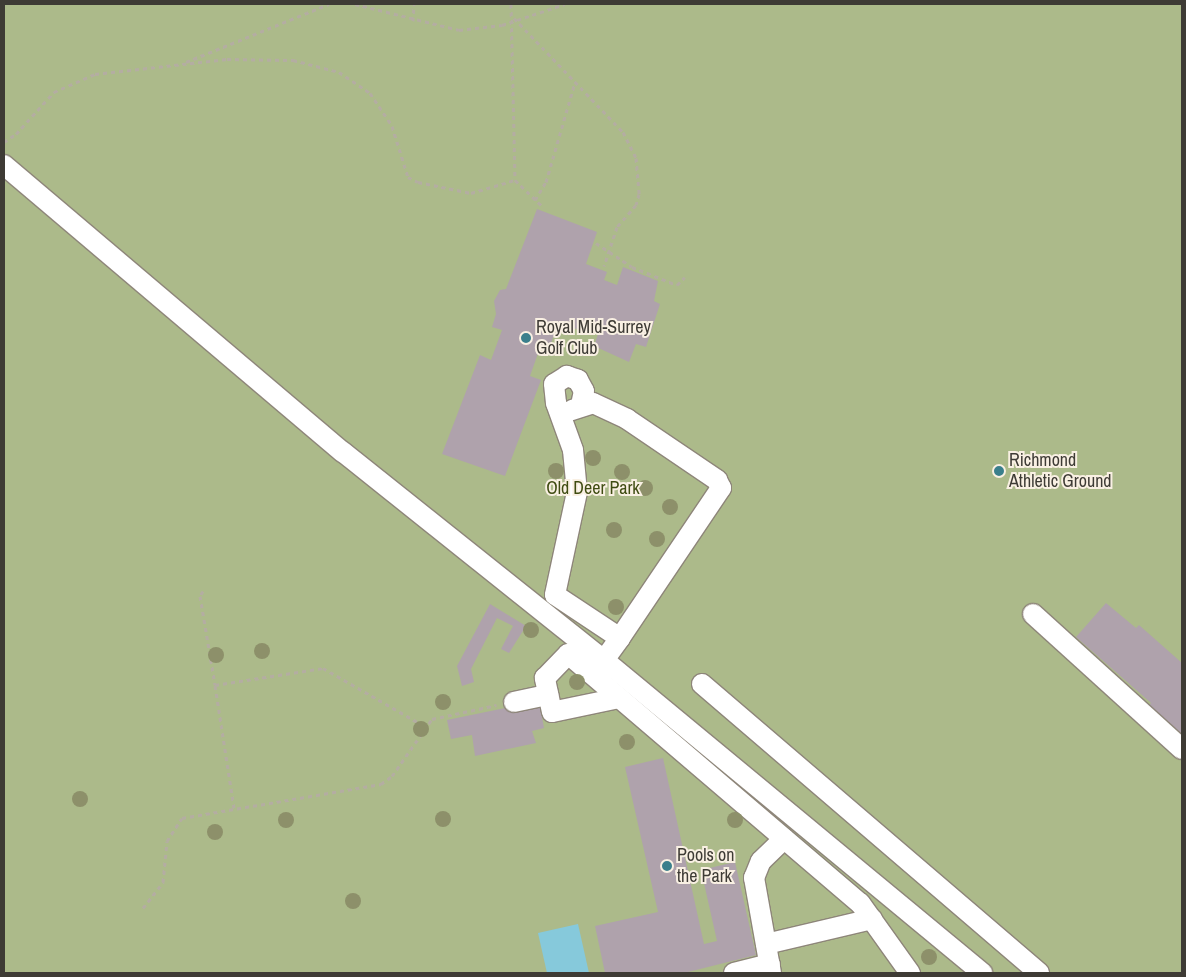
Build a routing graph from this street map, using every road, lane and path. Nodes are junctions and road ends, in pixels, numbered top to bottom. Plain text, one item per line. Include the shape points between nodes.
1 (329, 4) edge
2 (355, 4) edge
3 (414, 4) edge
4 (511, 4) edge
5 (565, 4) edge
6 (514, 18) junction
7 (413, 21) junction
8 (180, 64) junction
9 (575, 82) junction
10 (4, 142) edge
11 (4, 165) edge
12 (515, 180) junction
13 (535, 200) junction
14 (542, 206) dead end
15 (596, 243) dead end
16 (609, 252) junction
17 (604, 266) dead end
18 (685, 277) dead end
19 (581, 405) junction
20 (562, 416) junction
21 (203, 591) dead end
22 (1033, 614) dead end
23 (620, 638) junction
24 (604, 660) junction
25 (702, 684) dead end
26 (215, 685) junction
27 (548, 695) junction
28 (618, 698) junction
29 (514, 702) joint
30 (426, 727) junction
31 (1182, 749) edge
32 (234, 808) junction
33 (784, 839) junction
34 (143, 908) dead end
35 (872, 919) junction
36 (766, 944) junction
37 (771, 969) edge
38 (741, 972) edge
39 (910, 973) edge
40 (982, 973) edge
41 (1039, 973) edge

1 - 8 path
2 - 7 path
3 - 7 path
4 - 6 path
5 - 6 path
6 - 7 path via 502,25 460,30
6 - 9 path
6 - 12 path
8 - 10 path via 95,74 66,84
8 - 12 path via 263,57 339,72 356,81 381,106 392,126 408,177 471,193
9 - 13 path via 546,182
9 - 16 path via 623,132 641,176 636,205 617,227
11 - 24 street via 336,446
12 - 13 path
13 - 14 path
15 - 16 path
16 - 17 path
16 - 18 path via 632,267 677,284
19 - 20 street
19 - 20 street via 584,391 578,380 567,376 560,379 553,393
19 - 23 street via 600,404 627,419 717,480 721,488
20 - 23 street via 573,450 577,492 555,595
21 - 26 path via 200,596
22 - 31 street
23 - 24 street
24 - 40 street
25 - 41 street
26 - 30 path via 323,668
26 - 32 path
27 - 28 street via 552,712
27 - 28 street via 545,678 568,654
27 - 29 street
28 - 33 street
29 - 30 path via 432,719
30 - 32 path via 392,776 381,784
32 - 34 path via 182,818 167,841 163,882
33 - 35 street via 860,903
33 - 36 street via 761,861 754,878
35 - 36 street
35 - 39 street
36 - 37 street
37 - 38 street

